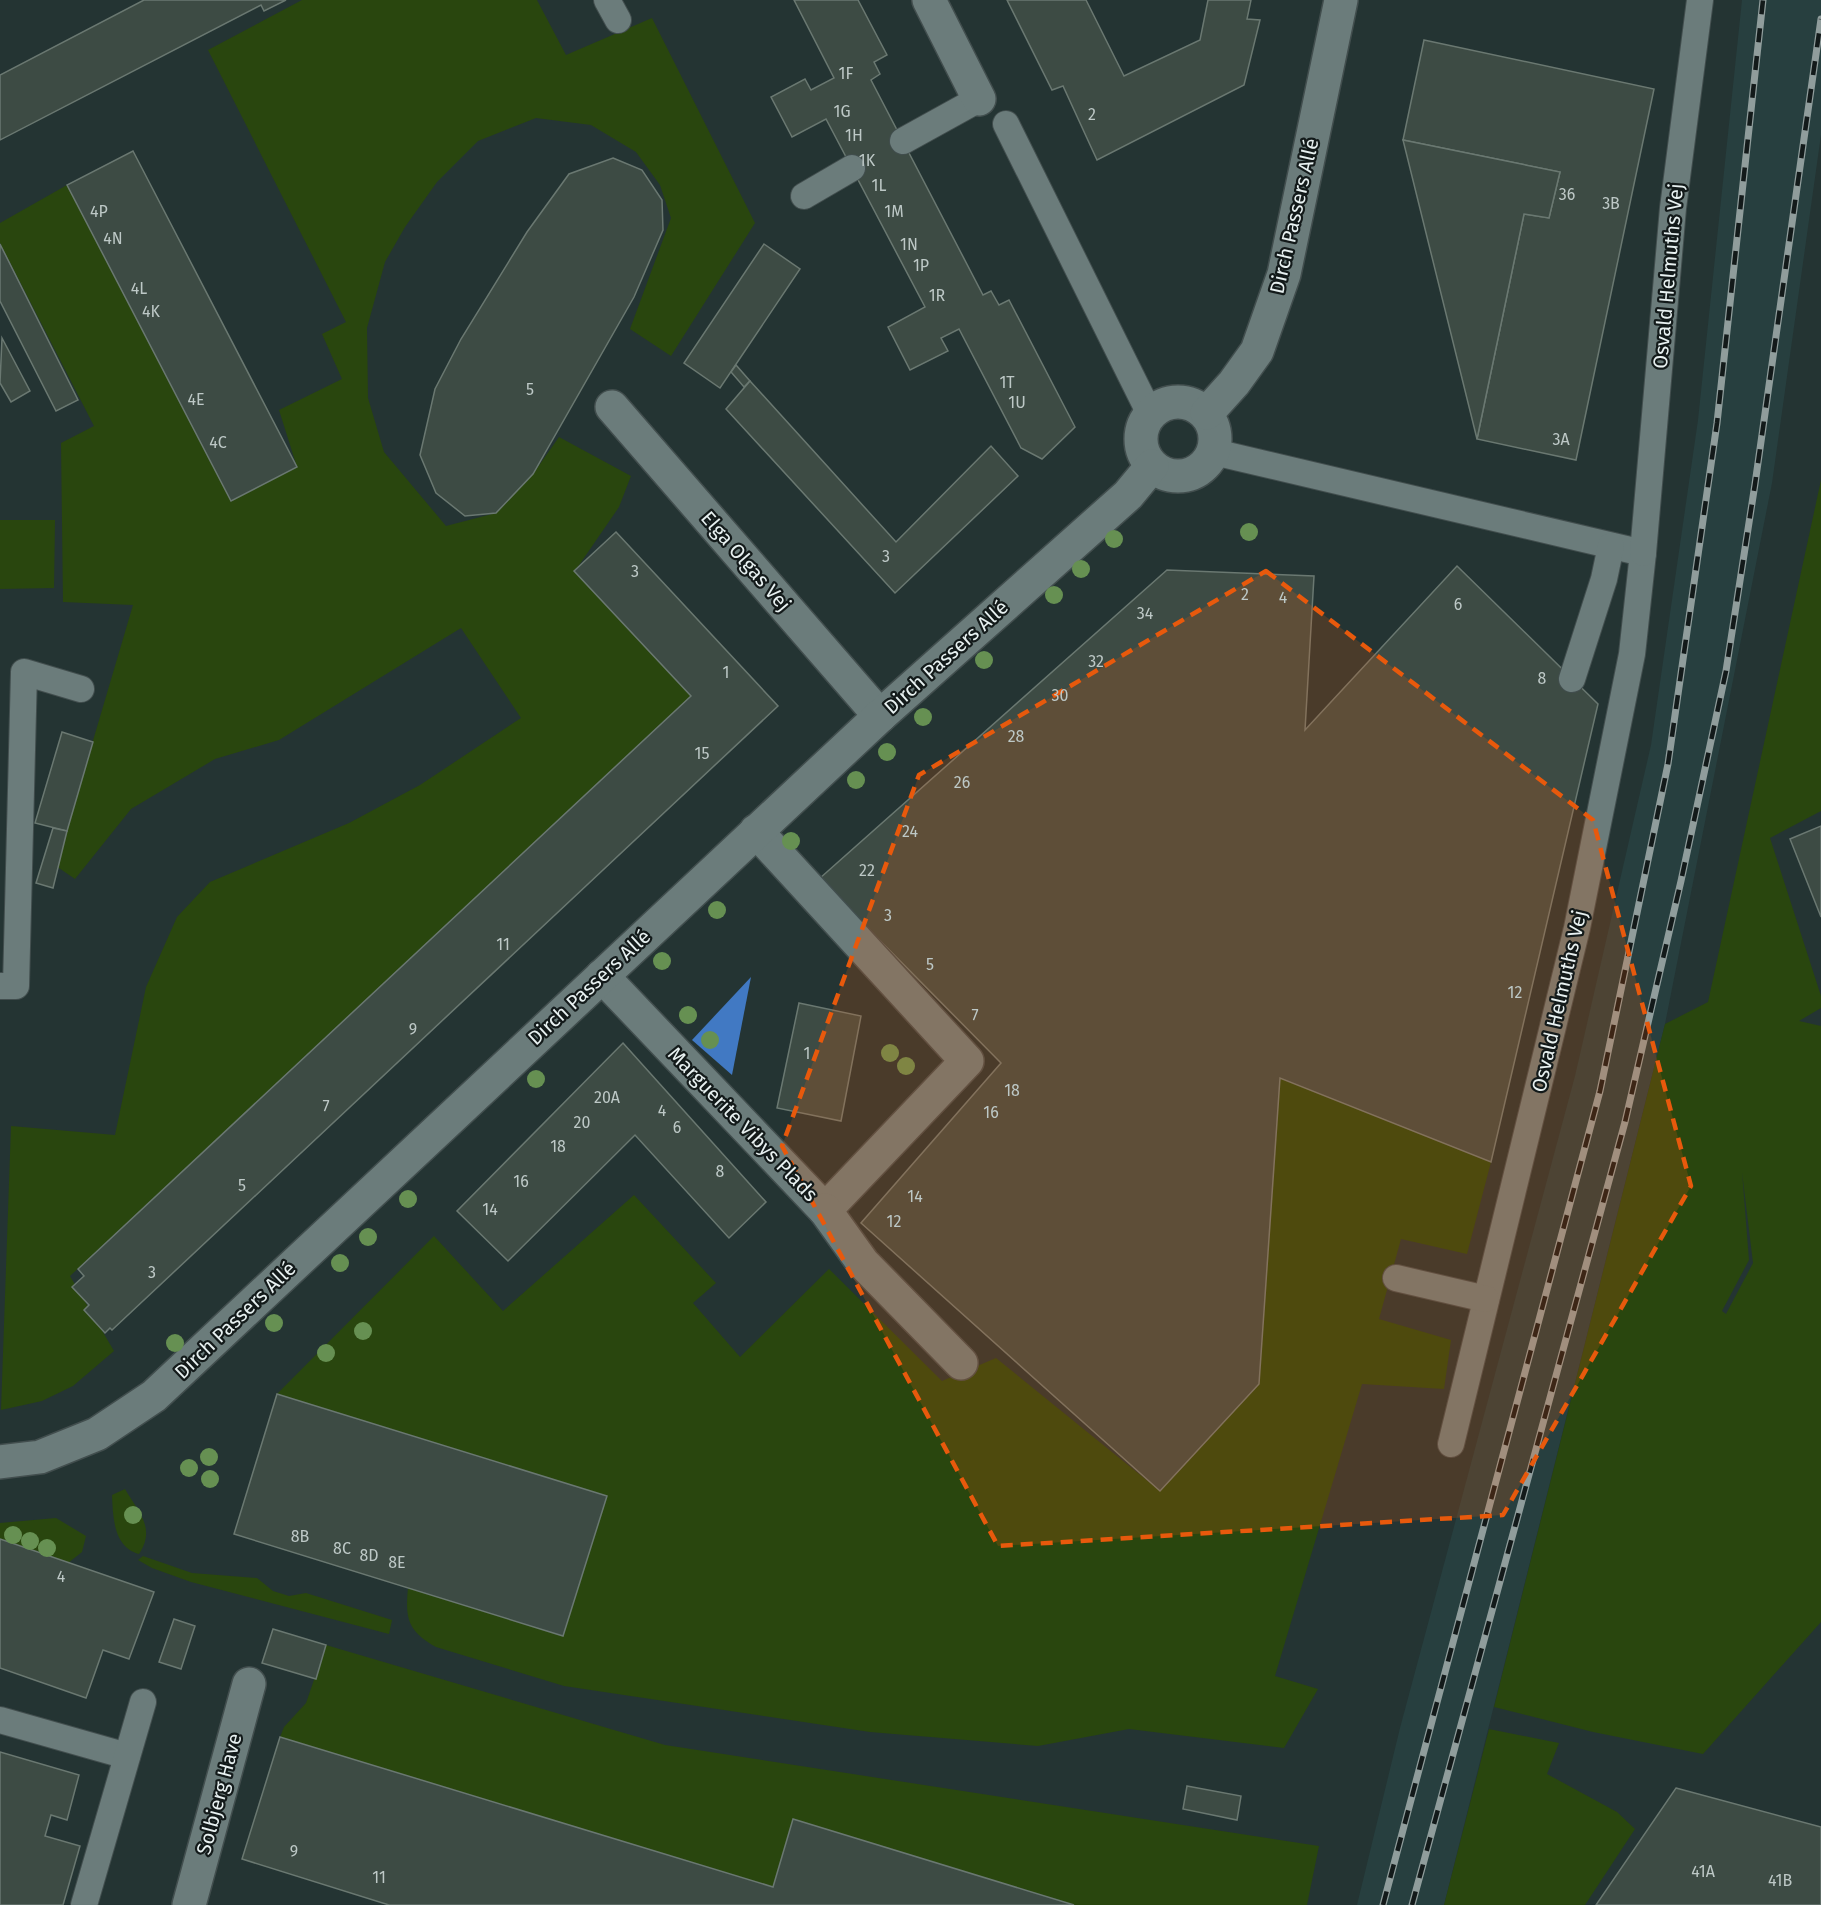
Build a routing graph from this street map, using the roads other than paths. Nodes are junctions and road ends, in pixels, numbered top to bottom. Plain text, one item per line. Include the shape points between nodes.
1 (929, 0) edge
2 (1341, 0) edge
3 (1700, 0) edge
4 (979, 99) joint
5 (1006, 124) dead end
6 (903, 141) dead end
7 (852, 168) dead end
8 (804, 196) dead end
9 (612, 407) dead end
10 (1207, 413) junction
11 (1150, 414) junction
12 (1214, 452) junction
13 (1152, 466) junction
14 (1611, 546) junction
15 (1642, 553) junction
16 (1572, 679) dead end
17 (81, 689) dead end
18 (880, 716) junction
19 (10, 798) edge
20 (756, 831) junction
21 (602, 976) junction
22 (0, 986) edge
23 (825, 1210) junction
24 (1396, 1278) dead end
25 (1486, 1299) junction
26 (961, 1363) dead end
27 (1451, 1444) dead end
28 (0, 1462) edge
29 (249, 1684) dead end
30 (142, 1702) dead end
31 (0, 1720) edge
32 (127, 1756) junction
33 (84, 1905) edge
34 (189, 1905) edge

1 - 4 street
2 - 10 street, Dirch Passers Allé via 1284,274 1257,351
3 - 15 lane, Osvald Helmuths Vej via 1673,208
4 - 6 lane
5 - 11 lane
7 - 8 lane
9 - 18 street, Elga Olgas Vej
10 - 11 street via 1175,401
10 - 12 street via 1216,436
11 - 13 street via 1142,427 1141,441 1143,455
12 - 13 street via 1200,469 1180,477 1165,475
12 - 14 lane
13 - 18 street, Dirch Passers Allé via 1128,495
14 - 15 lane
14 - 16 lane
15 - 25 lane, Osvald Helmuths Vej via 1632,654 1580,917
17 - 19 lane via 24,672
18 - 20 street, Dirch Passers Allé
19 - 22 lane via 10,894 16,986
20 - 21 street, Dirch Passers Allé
20 - 23 street, Marguerite Vibys Plads via 967,1061
21 - 23 street, Marguerite Vibys Plads
21 - 28 street, Dirch Passers Allé via 154,1396 97,1434 40,1457
23 - 26 street via 863,1263
24 - 25 lane
25 - 27 lane, Osvald Helmuths Vej
29 - 34 street, Solbjerg Have
30 - 32 lane
31 - 32 lane
32 - 33 lane

